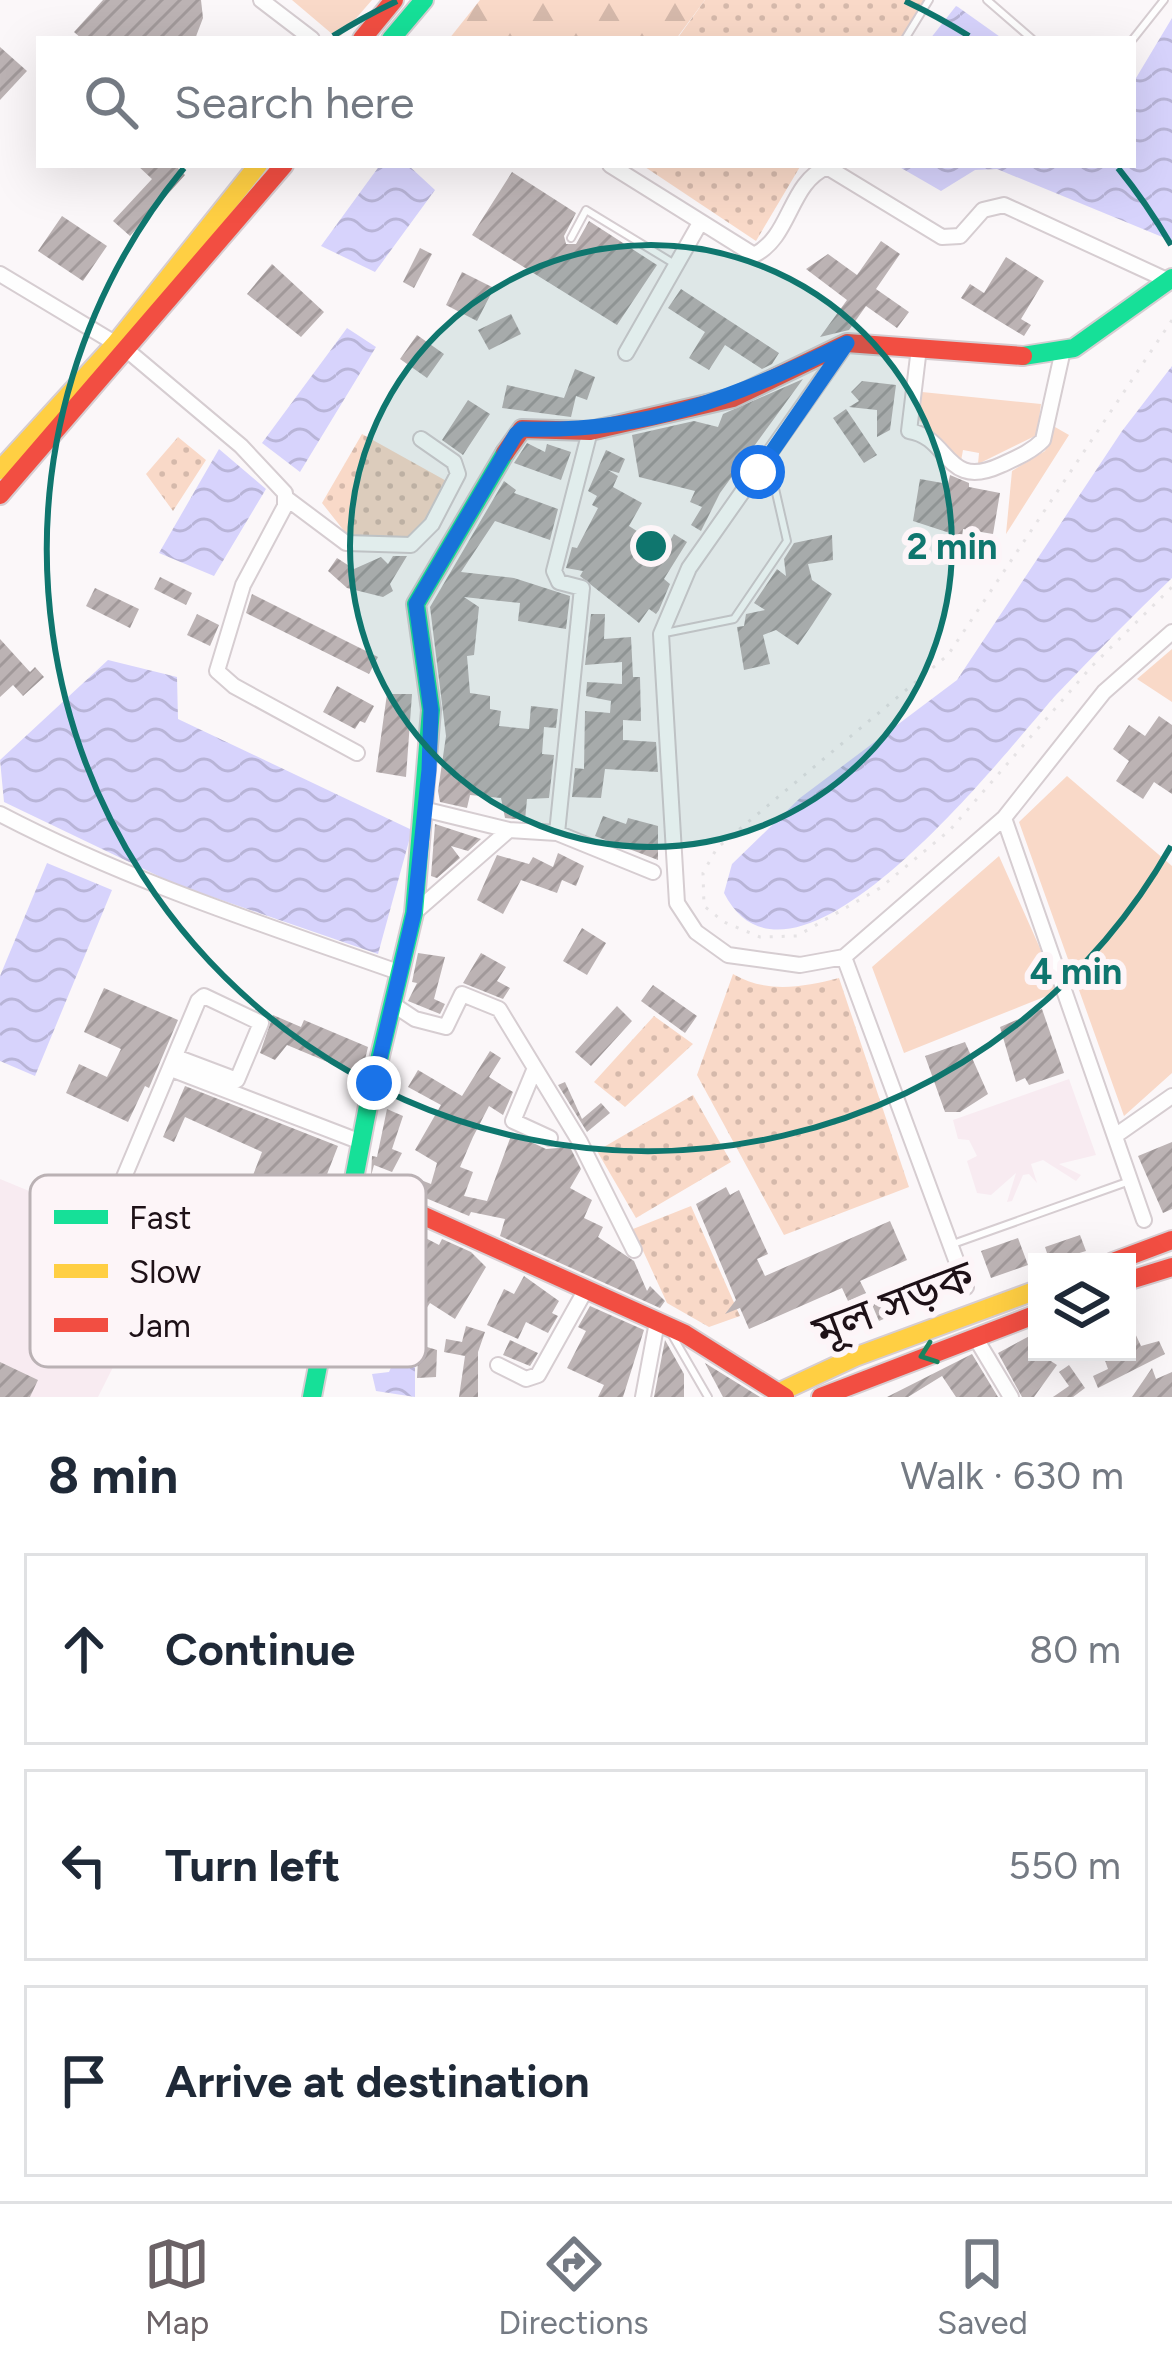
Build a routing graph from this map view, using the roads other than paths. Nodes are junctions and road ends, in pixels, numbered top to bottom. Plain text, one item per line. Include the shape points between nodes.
1 (261, 0) edge
2 (394, 0) edge
3 (424, 0) edge
4 (929, 0) edge
5 (987, 0) edge
6 (1164, 0) edge
7 (308, 36) edge
8 (364, 36) edge
9 (401, 36) edge
10 (907, 36) edge
11 (1029, 36) edge
12 (1135, 36) edge
13 (256, 168) edge
14 (281, 168) edge
15 (615, 168) edge
16 (823, 168) edge
17 (830, 168) edge
18 (700, 223) junction
19 (571, 238) dead end
20 (676, 265) junction
21 (0, 274) edge
22 (1171, 280) edge
23 (847, 343) junction
24 (122, 347) junction
25 (919, 348) junction
26 (1063, 350) junction
27 (626, 353) dead end
28 (590, 431) junction
29 (421, 439) dead end
30 (768, 458) junction
31 (0, 470) edge
32 (0, 495) edge
33 (286, 498) junction
34 (1172, 632) edge
35 (661, 634) junction
36 (357, 753) dead end
37 (423, 809) junction
38 (0, 814) edge
39 (1004, 818) junction
40 (509, 830) junction
41 (557, 833) junction
42 (653, 872) dead end
43 (414, 913) junction
44 (844, 956) junction
45 (401, 973) junction
46 (394, 1005) junction
47 (174, 1063) junction
48 (536, 1068) junction
49 (1172, 1096) edge
50 (1114, 1136) junction
51 (550, 1138) dead end
52 (361, 1142) junction
53 (125, 1175) edge
54 (355, 1175) edge
55 (1130, 1181) junction
56 (426, 1218) edge
57 (1144, 1220) dead end
58 (1172, 1240) edge
59 (951, 1245) junction
60 (634, 1250) dead end
61 (1136, 1254) edge
62 (1172, 1267) edge
63 (1136, 1278) edge
64 (966, 1287) dead end
65 (585, 1291) junction
66 (1028, 1293) edge
67 (1028, 1317) edge
68 (662, 1324) junction
69 (975, 1337) junction
70 (498, 1365) dead end
71 (318, 1367) edge
72 (780, 1395) edge
73 (312, 1397) edge
74 (644, 1397) edge
75 (708, 1397) edge
76 (820, 1397) edge
77 (1011, 1397) edge

1 - 7 street
2 - 8 street
3 - 9 street
4 - 10 lane
5 - 11 lane
6 - 12 lane
13 - 24 street
14 - 24 street
15 - 18 street
16 - 18 street via 811,174 771,247 754,255
17 - 22 street via 942,237 960,236 982,210 1004,205
18 - 20 street
19 - 20 lane via 586,210
20 - 27 street
21 - 24 street
22 - 26 street
23 - 25 street
23 - 28 street via 733,398
23 - 30 street
24 - 31 street
24 - 32 street
24 - 33 street via 241,446
25 - 26 street via 1029,356
25 - 26 street via 909,431 958,470 982,474 1043,440
28 - 37 street via 516,434 416,604 431,710
28 - 41 street via 554,572 559,582 582,588
29 - 33 street via 458,474 432,524 411,544 346,543
30 - 35 street via 689,568
30 - 35 lane via 787,541 734,619
33 - 36 street via 243,585 217,671
34 - 39 street via 1104,692
35 - 44 street via 677,903 696,932 728,956 800,965
37 - 40 street
37 - 43 street
38 - 45 street via 191,900
39 - 44 street
39 - 50 street
40 - 41 street
40 - 43 street
41 - 42 street
43 - 45 street
44 - 59 street
45 - 46 street
46 - 48 street via 446,1027 462,994 499,1009
46 - 52 street
47 - 47 street via 203,996 261,1022 237,1080
47 - 52 street
47 - 53 street
48 - 51 street via 513,1121
48 - 60 street
49 - 50 street
50 - 55 street
52 - 54 street
55 - 57 street
55 - 59 lane
56 - 65 street
58 - 61 street
59 - 64 street
62 - 63 street
65 - 68 street
65 - 70 street via 538,1375 526,1379
66 - 72 street, মূল সড়ক via 855,1357
67 - 69 street, মূল সড়ক
68 - 72 street
68 - 74 street
68 - 75 lane
69 -> 76 street, মূল সড়ক
69 - 77 street
71 - 73 street

